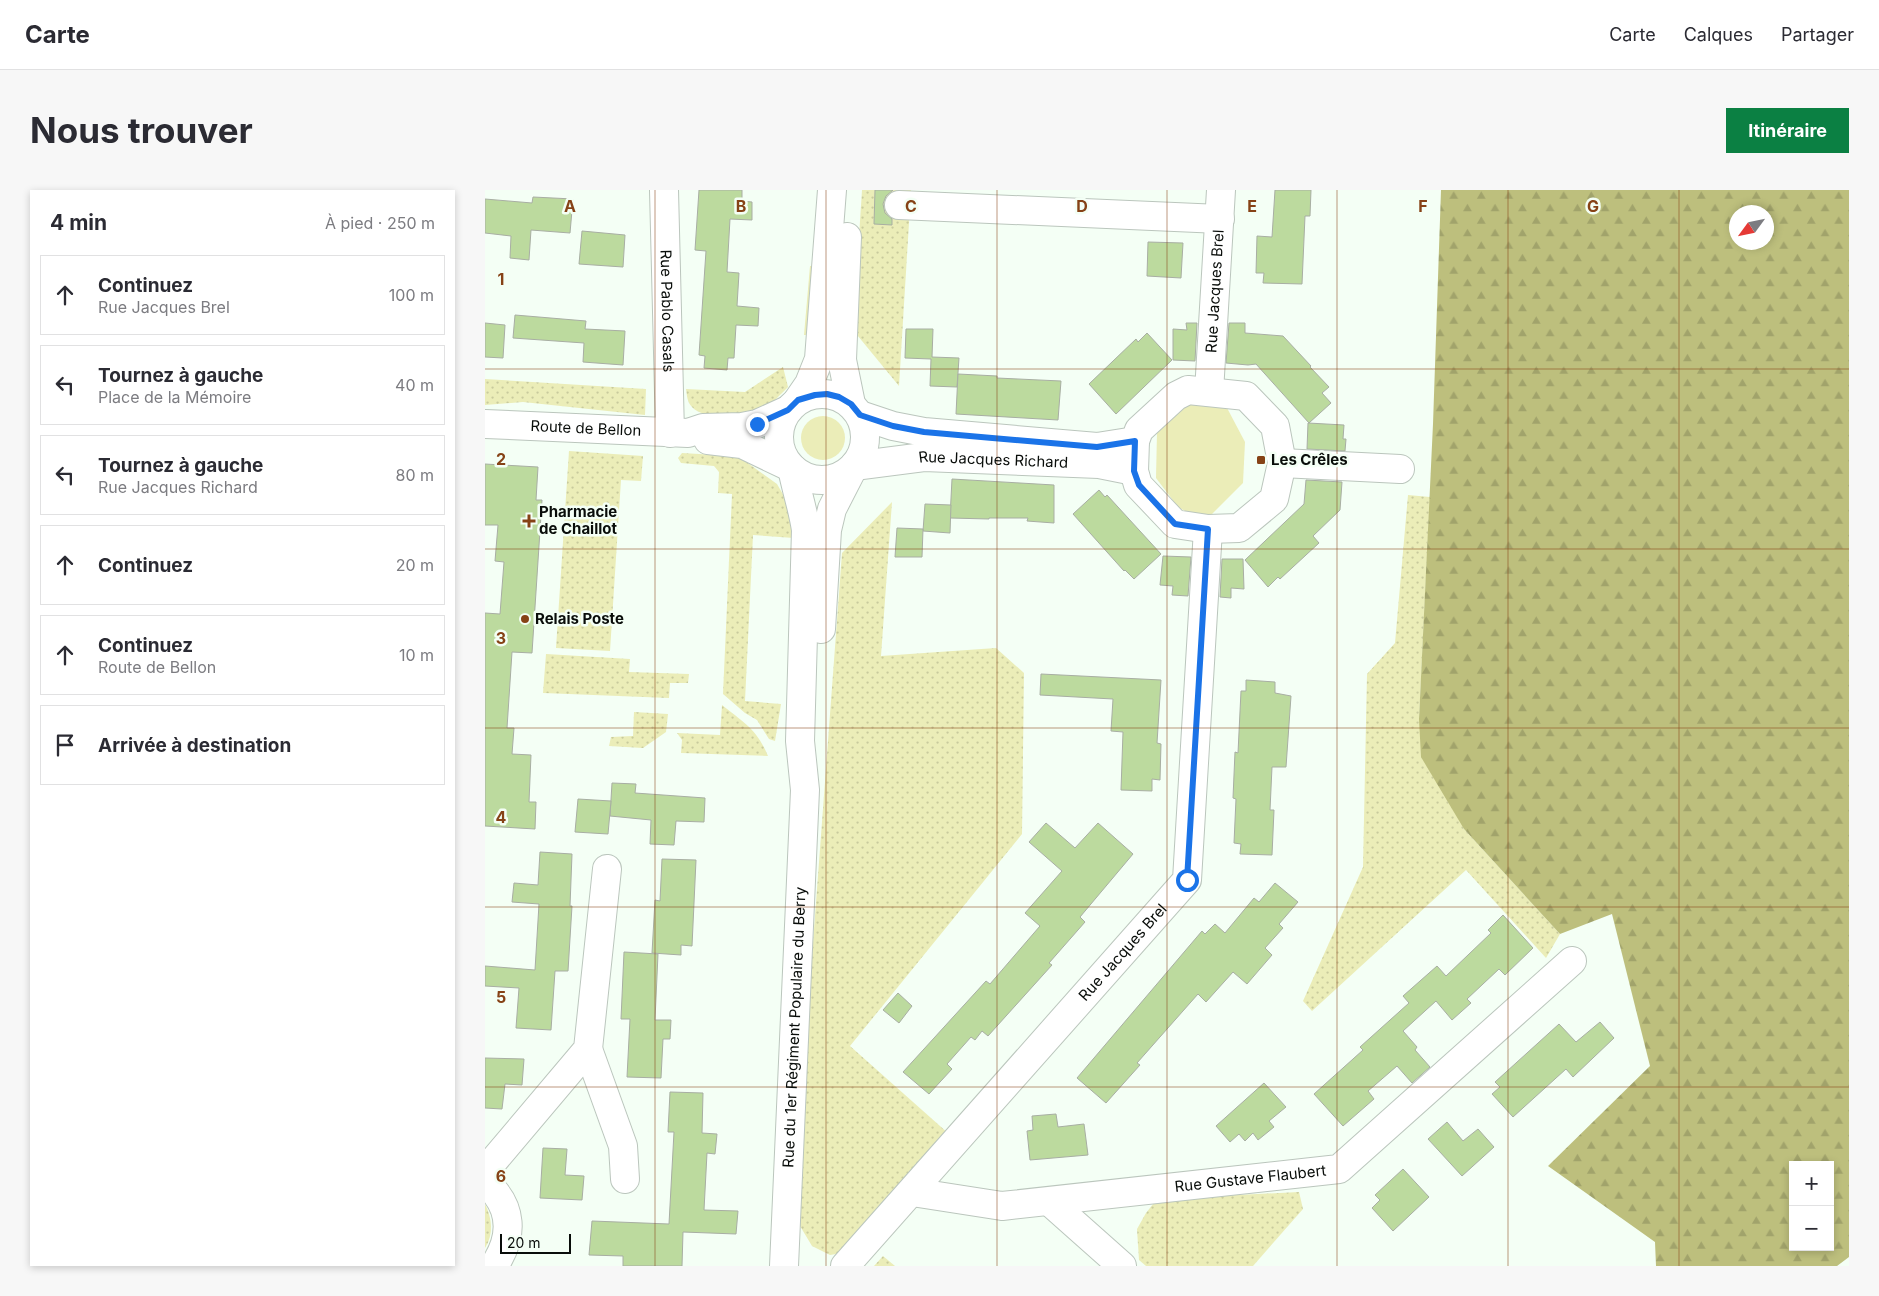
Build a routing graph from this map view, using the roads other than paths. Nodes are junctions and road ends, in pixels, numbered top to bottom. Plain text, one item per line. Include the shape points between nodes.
1 (664, 190) edge
2 (832, 190) edge
3 (849, 190) edge
4 (1221, 190) edge
5 (899, 205) dead end
6 (1220, 219) junction
7 (1209, 392) junction
8 (793, 405) junction
9 (855, 410) junction
10 (485, 424) edge
11 (679, 433) junction
12 (1135, 441) junction
13 (1282, 463) junction
14 (854, 466) junction
15 (792, 468) junction
16 (1400, 470) dead end
17 (1134, 471) junction
18 (1208, 529) junction
19 (805, 790) junction
20 (607, 869) dead end
21 (1572, 961) dead end
22 (587, 1049) junction
23 (485, 1171) edge
24 (625, 1179) dead end
25 (485, 1182) edge
26 (912, 1192) junction
27 (1050, 1202) junction
28 (494, 1266) edge
29 (784, 1266) edge
30 (845, 1266) edge
31 (1122, 1266) edge

1 - 11 street, Rue Pablo Casals via 670,403
2 - 8 street via 819,359 809,384
3 - 9 street via 842,360
4 - 6 street, Rue Jacques Brel
5 - 6 street
6 - 7 street, Rue Jacques Brel
7 - 12 street via 1188,390 1176,396 1139,430
7 - 13 street via 1246,396 1275,426
8 - 9 street via 815,395 827,394 839,397
8 - 11 street, Route de Bellon via 757,424
8 - 15 street via 780,427 779,446
9 - 12 street, Rue Jacques Richard via 893,426 924,432 1097,447
9 - 14 street via 865,428 865,442 862,455
10 - 11 street, Route de Bellon
11 - 15 street, Route de Bellon via 702,440 742,444
12 - 17 street
13 - 16 street
13 - 18 street via 1274,499 1239,528
14 - 15 street via 843,475 816,480
14 - 17 street, Rue Jacques Richard via 924,457 1099,464
14 - 19 street, Rue du 1er Régiment Populaire du Berry via 832,509 827,530 815,740
15 - 19 street, Rue du 1er Régiment Populaire du Berry via 806,530 800,741
17 - 18 street via 1139,485 1175,524
18 - 26 street, Rue Jacques Brel via 1187,880
19 - 29 street, Rue du 1er Régiment Populaire du Berry
20 - 22 street
21 - 27 street, Rue Gustave Flaubert via 1339,1169
22 - 23 street
22 - 24 street via 623,1146
25 - 28 street via 495,1190 505,1208 508,1228 504,1248
26 - 27 street, Rue Gustave Flaubert via 1002,1206
26 - 30 street, Rue Jacques Brel
27 - 31 street

